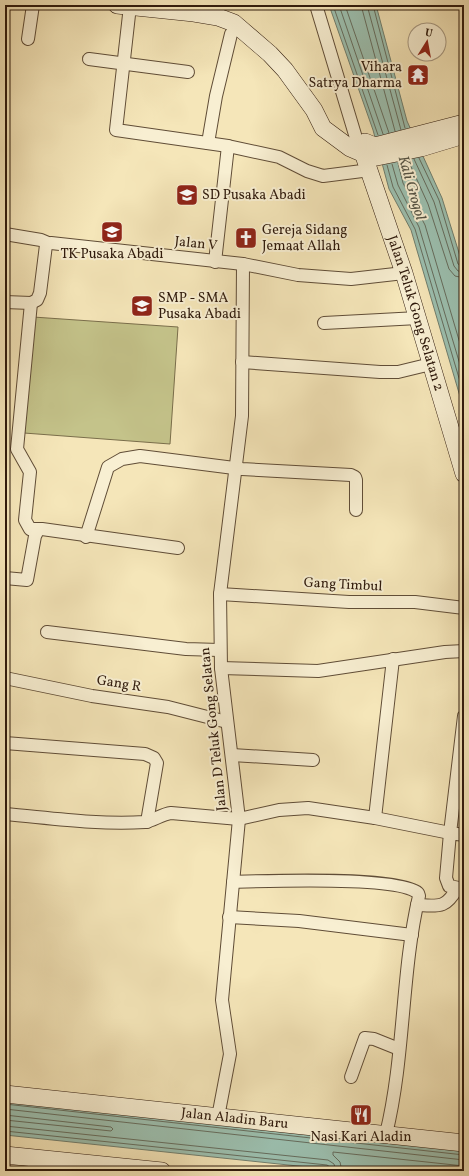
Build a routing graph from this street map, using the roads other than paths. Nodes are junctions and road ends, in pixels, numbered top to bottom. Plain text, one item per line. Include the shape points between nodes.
1 (33, 5) edge
2 (316, 5) edge
3 (123, 6) edge
4 (152, 7) edge
5 (180, 8) edge
6 (238, 25) junction
7 (28, 39) dead end
8 (89, 59) dead end
9 (124, 64) junction
10 (188, 72) dead end
11 (314, 110) junction
12 (464, 123) edge
13 (464, 135) edge
14 (355, 137) junction
15 (418, 141) junction
16 (208, 143) junction
17 (228, 146) junction
18 (371, 156) junction
19 (5, 234) edge
20 (48, 243) junction
21 (215, 262) junction
22 (243, 264) junction
23 (404, 273) junction
24 (5, 302) edge
25 (31, 303) junction
26 (418, 318) junction
27 (324, 323) dead end
28 (242, 362) junction
29 (431, 364) junction
30 (234, 468) junction
31 (464, 474) edge
32 (356, 510) dead end
33 (38, 530) junction
34 (86, 537) junction
35 (178, 548) dead end
36 (5, 578) edge
37 (220, 594) junction
38 (464, 608) edge
39 (47, 632) dead end
40 (220, 650) junction
41 (464, 651) edge
42 (392, 659) junction
43 (220, 668) junction
44 (5, 678) edge
45 (464, 716) edge
46 (227, 722) junction
47 (5, 742) edge
48 (232, 755) junction
49 (313, 760) dead end
50 (5, 814) edge
51 (375, 818) junction
52 (239, 819) junction
53 (147, 822) junction
54 (450, 833) junction
55 (464, 835) edge
56 (233, 882) junction
57 (460, 888) edge
58 (417, 906) junction
59 (229, 917) junction
60 (412, 935) junction
61 (399, 1049) junction
62 (351, 1077) dead end
63 (5, 1094) edge
64 (218, 1117) junction
65 (386, 1134) junction
66 (464, 1143) edge
67 (5, 1155) edge
68 (162, 1171) edge

1 - 7 street
2 - 14 street
3 - 4 street
3 - 9 street
4 - 5 street
5 - 6 street via 218,17
6 - 11 street via 270,54
6 - 16 street via 230,34
8 - 9 street
9 - 10 street
9 - 16 street via 116,130
11 - 14 street
11 - 18 street via 324,128 350,148
12 - 15 street
13 - 15 street
14 - 18 street, Jalan Teluk Gong Selatan 2
15 - 18 street
16 - 17 street
17 - 18 street via 279,157 323,176
17 - 21 street
18 - 23 street, Jalan Teluk Gong Selatan 2
19 - 20 street, Jalan V
20 - 21 street, Jalan V
20 - 25 street via 40,293 37,300
21 - 22 street, Jalan V
22 - 23 street, Jalan V via 298,275 351,279
22 - 28 street, Jalan D Teluk Gong Selatan
23 - 26 street, Jalan Teluk Gong Selatan 2
24 - 25 street
25 - 33 street via 18,449 30,472 25,520 30,529
26 - 27 street
26 - 29 street, Jalan Teluk Gong Selatan 2
28 - 29 street via 380,372 398,372
28 - 30 street, Jalan D Teluk Gong Selatan via 242,416
29 - 31 street, Jalan Teluk Gong Selatan 2
30 - 32 street via 351,475 356,480
30 - 34 street via 140,456 122,459 108,467
30 - 37 street, Jalan D Teluk Gong Selatan
33 - 34 street
33 - 36 street via 27,580
34 - 35 street
37 - 38 street, Gang Timbul via 349,602 416,602
37 - 40 street, Jalan D Teluk Gong Selatan
39 - 40 street via 186,649
40 - 43 street, Jalan D Teluk Gong Selatan
41 - 42 street
42 - 43 street via 318,671
42 - 51 street
43 - 46 street, Jalan D Teluk Gong Selatan
44 - 46 street, Gang R via 92,696 168,707
45 - 54 street
46 - 48 street, Jalan D Teluk Gong Selatan
47 - 53 street via 145,754 154,758 157,764
48 - 49 street
48 - 52 street, Jalan D Teluk Gong Selatan
50 - 53 street
51 - 52 street via 308,808 279,810
51 - 54 street
52 - 53 street via 176,813 162,814
52 - 56 street, Jalan D Teluk Gong Selatan
54 - 55 street
54 - 57 street via 446,882 449,886
56 - 58 street via 387,884 417,891
56 - 59 street, Jalan D Teluk Gong Selatan
57 - 58 street via 448,902 440,906
58 - 60 street
59 - 60 street via 299,921
59 - 64 street, Jalan D Teluk Gong Selatan via 222,1000 230,1054
60 - 61 street
61 - 62 street via 365,1038
61 - 65 street via 392,1110
63 - 64 street, Jalan Aladin Baru
64 - 65 street, Jalan Aladin Baru
65 - 66 street, Jalan Aladin Baru
67 - 68 street

